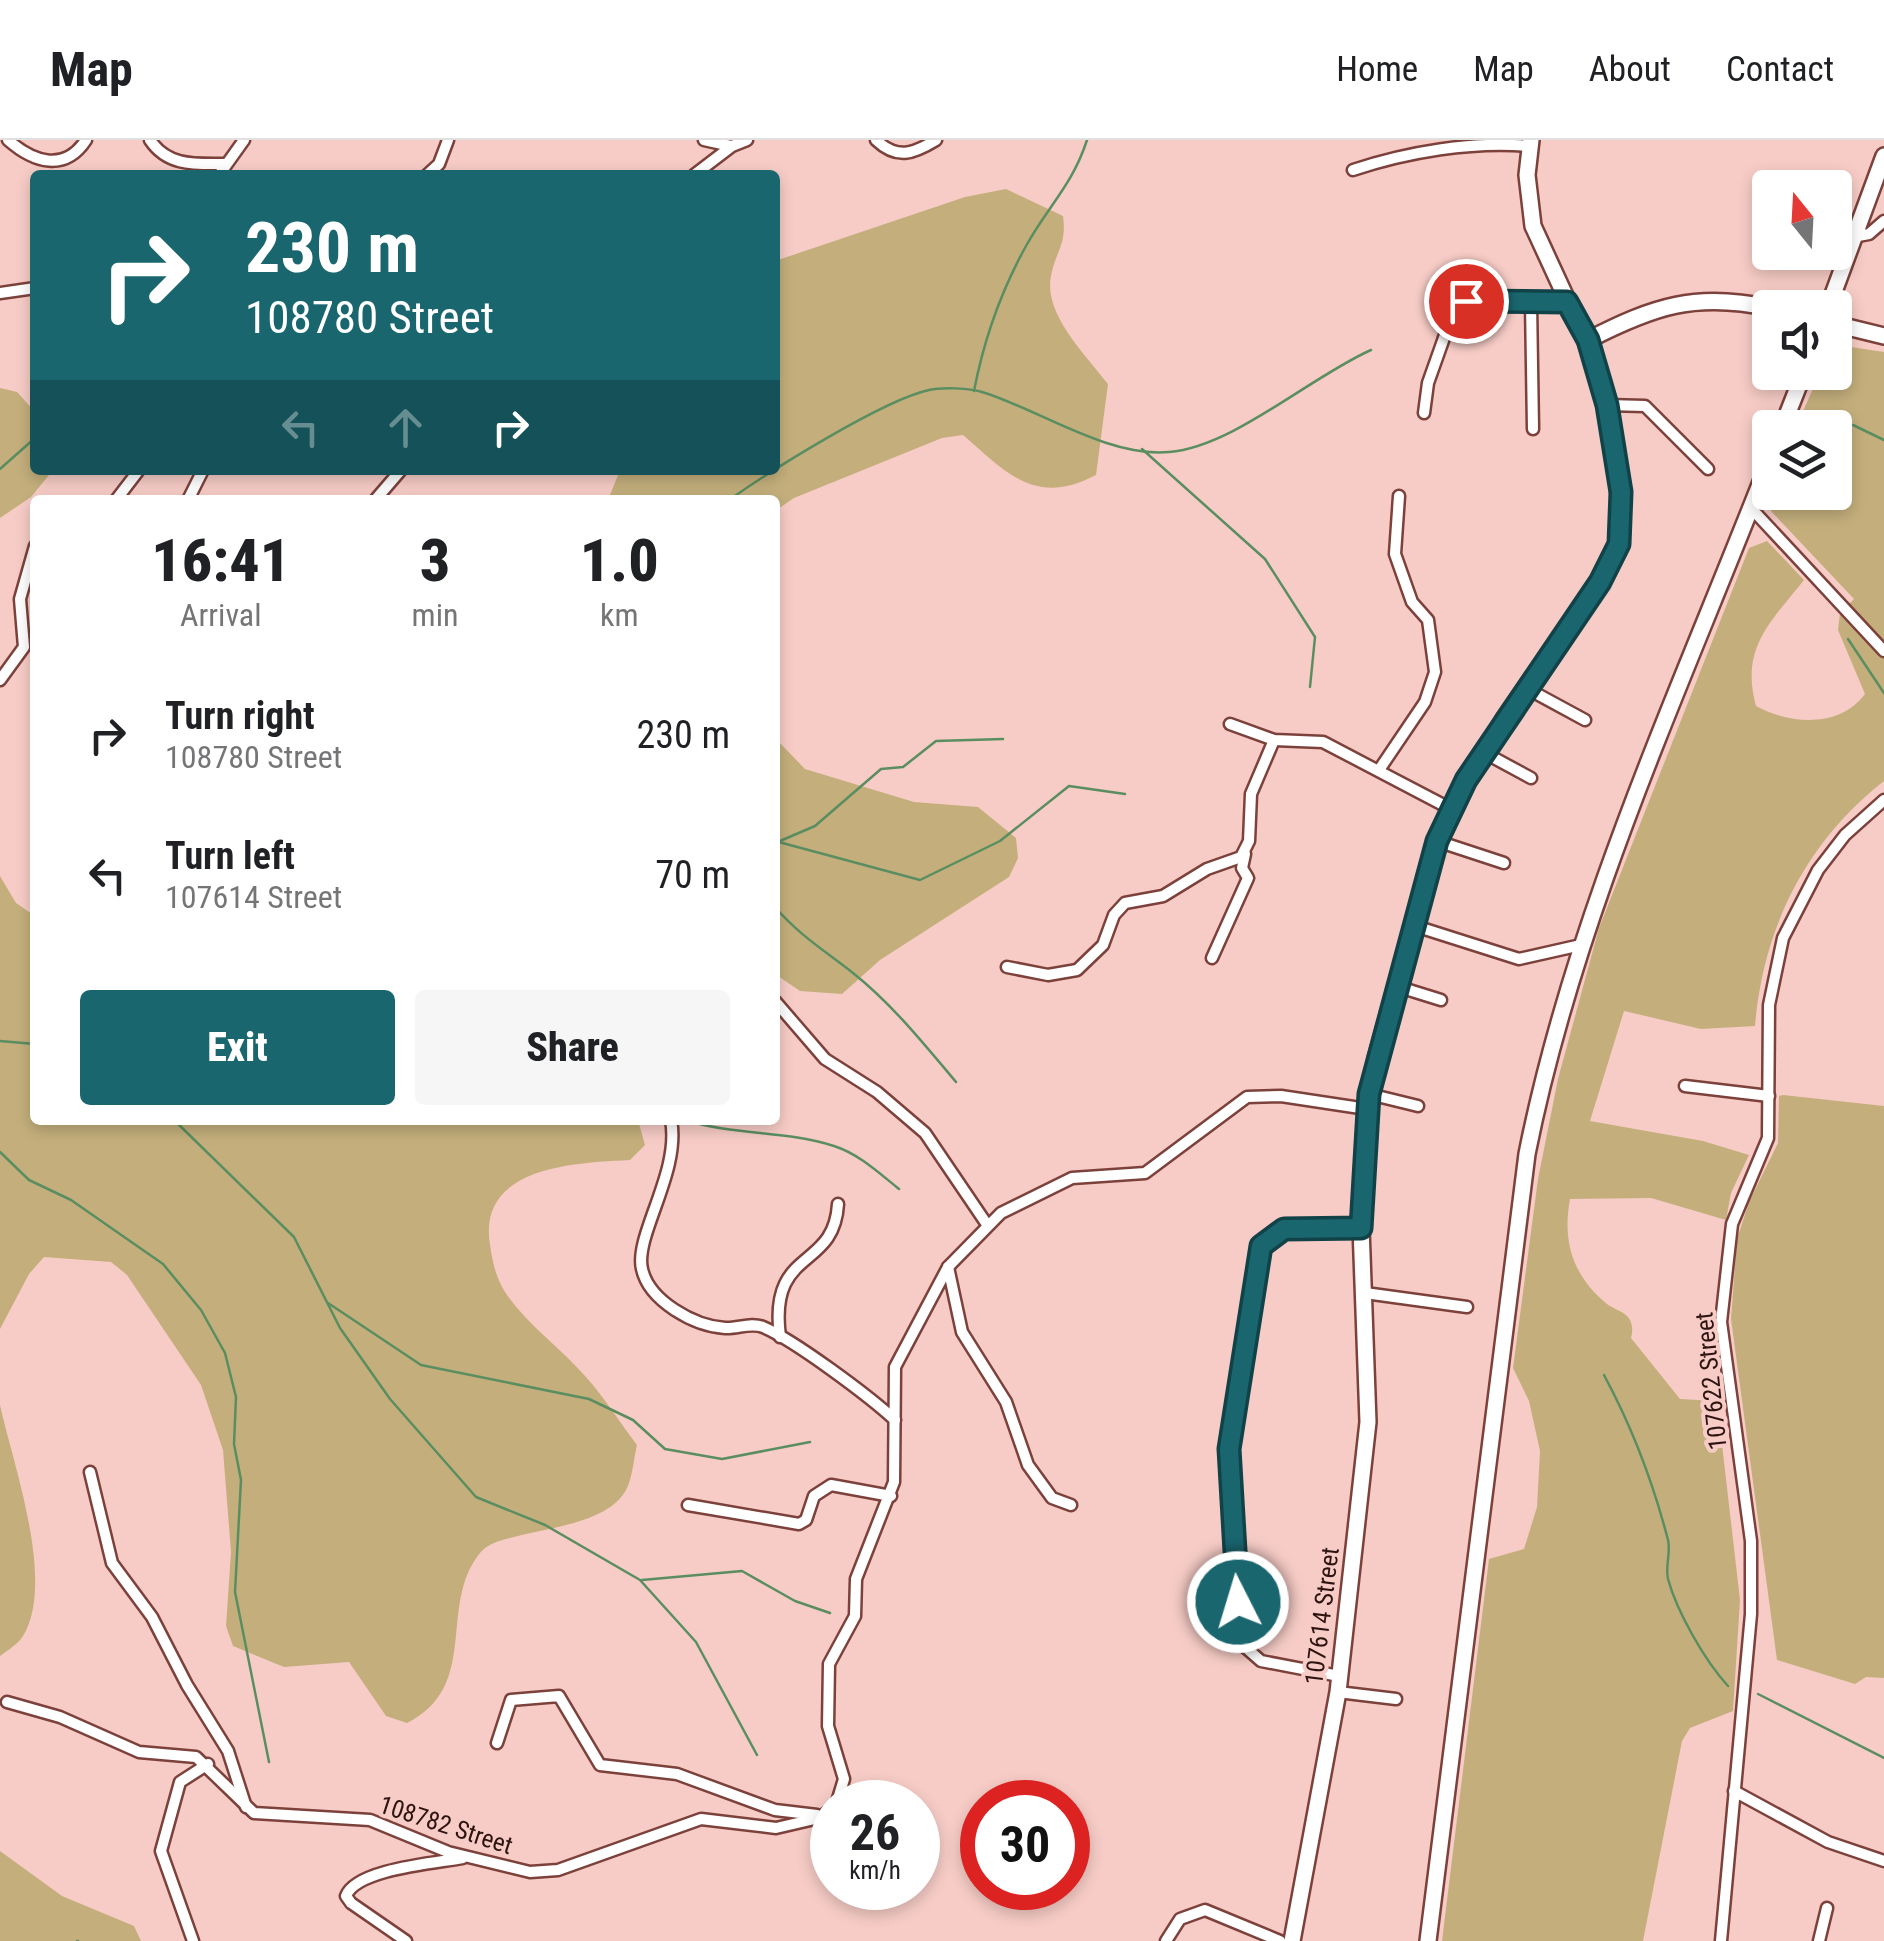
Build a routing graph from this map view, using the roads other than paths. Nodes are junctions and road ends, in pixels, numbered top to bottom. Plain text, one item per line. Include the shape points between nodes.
1 (8, 140) edge
2 (86, 140) edge
3 (150, 140) edge
4 (244, 140) edge
5 (448, 140) edge
6 (704, 140) edge
7 (747, 140) edge
8 (876, 140) edge
9 (936, 140) edge
10 (1530, 143) edge
11 (732, 146) junction
12 (1884, 156) edge
13 (226, 164) junction
14 (222, 170) edge
15 (433, 170) edge
16 (701, 170) edge
17 (1352, 170) dead end
18 (1884, 221) edge
19 (1853, 237) junction
20 (30, 289) edge
21 (1834, 290) edge
22 (0, 293) edge
23 (1567, 302) junction
24 (1531, 303) junction
25 (1752, 304) edge
26 (1852, 328) edge
27 (1884, 336) edge
28 (1588, 340) junction
29 (1607, 405) junction
30 (1424, 413) dead end
31 (1533, 428) dead end
32 (1708, 469) dead end
33 (135, 475) edge
34 (397, 475) edge
35 (120, 495) edge
36 (379, 495) edge
37 (1399, 496) dead end
38 (1751, 508) joint
39 (30, 564) edge
40 (1884, 651) edge
41 (0, 680) edge
42 (1526, 688) junction
43 (1585, 720) dead end
44 (1230, 724) dead end
45 (1274, 740) junction
46 (1483, 752) junction
47 (1379, 770) junction
48 (1531, 778) dead end
49 (1884, 800) edge
50 (1451, 809) junction
51 (1437, 841) junction
52 (1246, 848) junction
53 (1504, 863) dead end
54 (1412, 926) junction
55 (1581, 945) junction
56 (1212, 958) dead end
57 (1007, 967) dead end
58 (1396, 986) junction
59 (1441, 1000) dead end
60 (780, 1007) edge
61 (1685, 1086) dead end
62 (1769, 1096) junction
63 (1368, 1102) junction
64 (1418, 1106) dead end
65 (671, 1125) edge
66 (838, 1204) dead end
67 (986, 1224) junction
68 (1361, 1228) junction
69 (948, 1267) junction
70 (1365, 1293) junction
71 (1467, 1308) dead end
72 (780, 1336) junction
73 (895, 1420) junction
74 (90, 1472) dead end
75 (891, 1496) junction
76 (688, 1505) dead end
77 (1071, 1505) dead end
78 (1338, 1684) junction
79 (1396, 1699) dead end
80 (8, 1702) dead end
81 (497, 1743) dead end
82 (208, 1764) junction
83 (844, 1780) edge
84 (1734, 1791) junction
85 (246, 1808) junction
86 (810, 1811) edge
87 (810, 1818) edge
88 (469, 1857) junction
89 (1884, 1861) edge
90 (1827, 1908) dead end
91 (193, 1941) edge
92 (406, 1941) edge
93 (1166, 1941) edge
94 (1280, 1941) edge
95 (1292, 1941) edge
96 (1428, 1941) edge
97 (1721, 1941) edge
98 (1818, 1941) edge

1 - 2 street via 44,162 70,158
3 - 13 street via 181,163
4 - 13 street
5 - 15 street
6 - 11 street
7 - 11 street
8 - 9 street via 902,154
10 - 17 street via 1393,157
10 - 23 street, 107614 Street via 1533,226
11 - 16 street
12 - 19 street
13 - 14 street
18 - 19 street
19 - 21 street
20 - 22 street
23 - 24 street
23 - 28 street, 107614 Street
24 - 30 street via 1456,304
24 - 31 street
25 - 28 street via 1698,300 1653,309
26 - 27 street
28 - 29 street, 107614 Street
29 - 32 street via 1645,406
29 - 42 street, 107614 Street via 1621,492 1619,544
33 - 35 street
34 - 36 street
37 - 47 street via 1395,554 1412,602 1428,620 1435,672 1424,702
38 - 40 street
38 - 55 street
39 - 41 street via 20,599 24,647
42 - 43 street
42 - 46 street, 107614 Street
44 - 45 street
45 - 47 street via 1323,742
45 - 52 street via 1251,794
46 - 48 street
46 - 50 street, 107614 Street
47 - 50 street
49 - 62 street, 107622 Street via 1818,870 1783,938 1769,1005
50 - 51 street, 107614 Street
51 - 53 street
51 - 54 street, 107614 Street
52 - 56 street via 1242,868 1248,878
52 - 57 street via 1241,857 1163,896 1125,904 1103,945 1077,970 1048,976
54 - 55 street via 1519,959
54 - 58 street, 107614 Street
55 - 96 street via 1527,1154
58 - 59 street
58 - 63 street, 107614 Street
60 - 67 street via 826,1060 925,1133
61 - 62 street
62 - 84 street, 107622 Street via 1768,1138 1732,1224 1721,1307 1751,1541
63 - 64 street
63 - 67 street via 1248,1097 1145,1174 1072,1178
63 - 68 street, 107614 Street
65 - 72 street via 672,1157 641,1255 646,1279 693,1321 726,1328 756,1324
66 - 72 street via 834,1231 790,1272 778,1293
67 - 69 street
68 - 70 street, 107614 Street
68 - 78 street via 1284,1229 1261,1246 1229,1449 1245,1648 1261,1661
69 - 73 street via 900,1352
69 - 77 street via 962,1332 1006,1402 1028,1465 1052,1498
70 - 71 street
70 - 78 street, 107614 Street via 1368,1422
72 - 73 street
73 - 75 street
74 - 85 street via 112,1563 152,1616 228,1751
75 - 76 street via 830,1485 814,1496 799,1524
75 - 83 street via 856,1579 854,1616 829,1664 828,1726
78 - 79 street
78 - 95 street, 107614 Street
80 - 82 street via 139,1752 185,1754
81 - 86 street via 511,1700 559,1696 600,1765 676,1774 775,1810
82 - 85 street
82 - 91 street via 180,1782 161,1851
84 - 89 street via 1828,1842
84 - 97 street, 107622 Street
85 - 88 street, 108782 Street via 269,1816 370,1820
87 - 88 street, 108782 Street via 776,1828 701,1819 548,1872
88 - 92 street via 382,1873 349,1888 351,1903
90 - 98 street
93 - 94 street via 1180,1920 1205,1910

